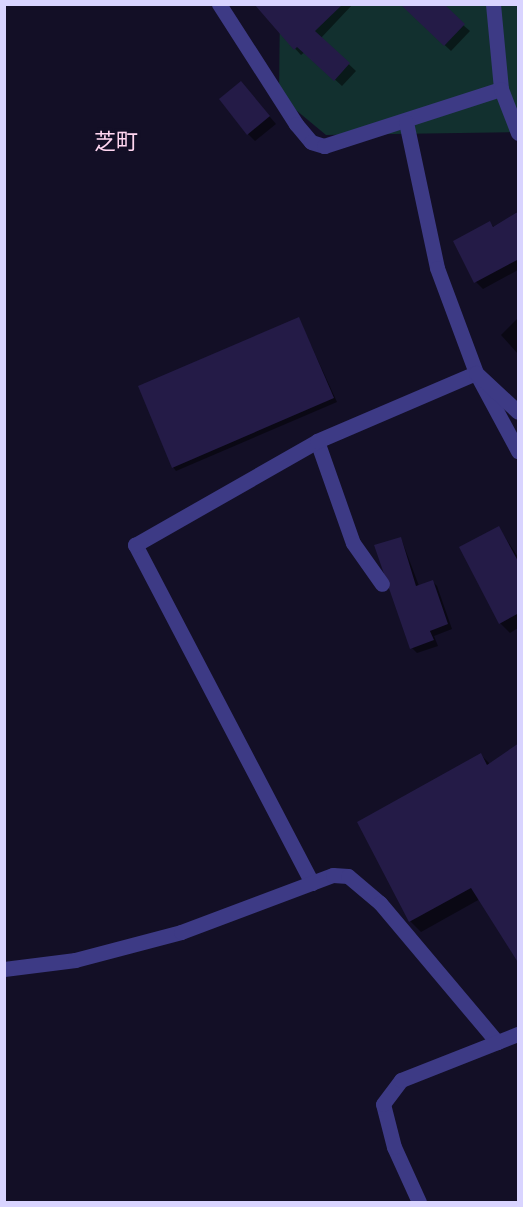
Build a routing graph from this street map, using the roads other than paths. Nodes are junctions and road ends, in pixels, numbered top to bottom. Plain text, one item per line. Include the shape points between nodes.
1 (219, 4) edge
2 (493, 4) edge
3 (501, 88) junction
4 (406, 122) junction
5 (519, 133) edge
6 (476, 373) junction
7 (519, 412) edge
8 (317, 441) junction
9 (519, 451) edge
10 (382, 584) dead end
11 (312, 882) junction
12 (4, 969) edge
13 (519, 1034) edge
14 (497, 1042) junction
15 (419, 1203) edge

1 - 4 street via 311,142 324,146
2 - 3 street
3 - 4 street
3 - 5 street
4 - 6 street via 437,268
6 - 7 street
6 - 8 street
6 - 9 street
8 - 10 street via 352,543
8 - 11 street via 135,545
11 - 12 street via 171,934 75,960
11 - 14 street via 348,876 380,903
13 - 14 street
14 - 15 street via 401,1080 383,1104 394,1147

